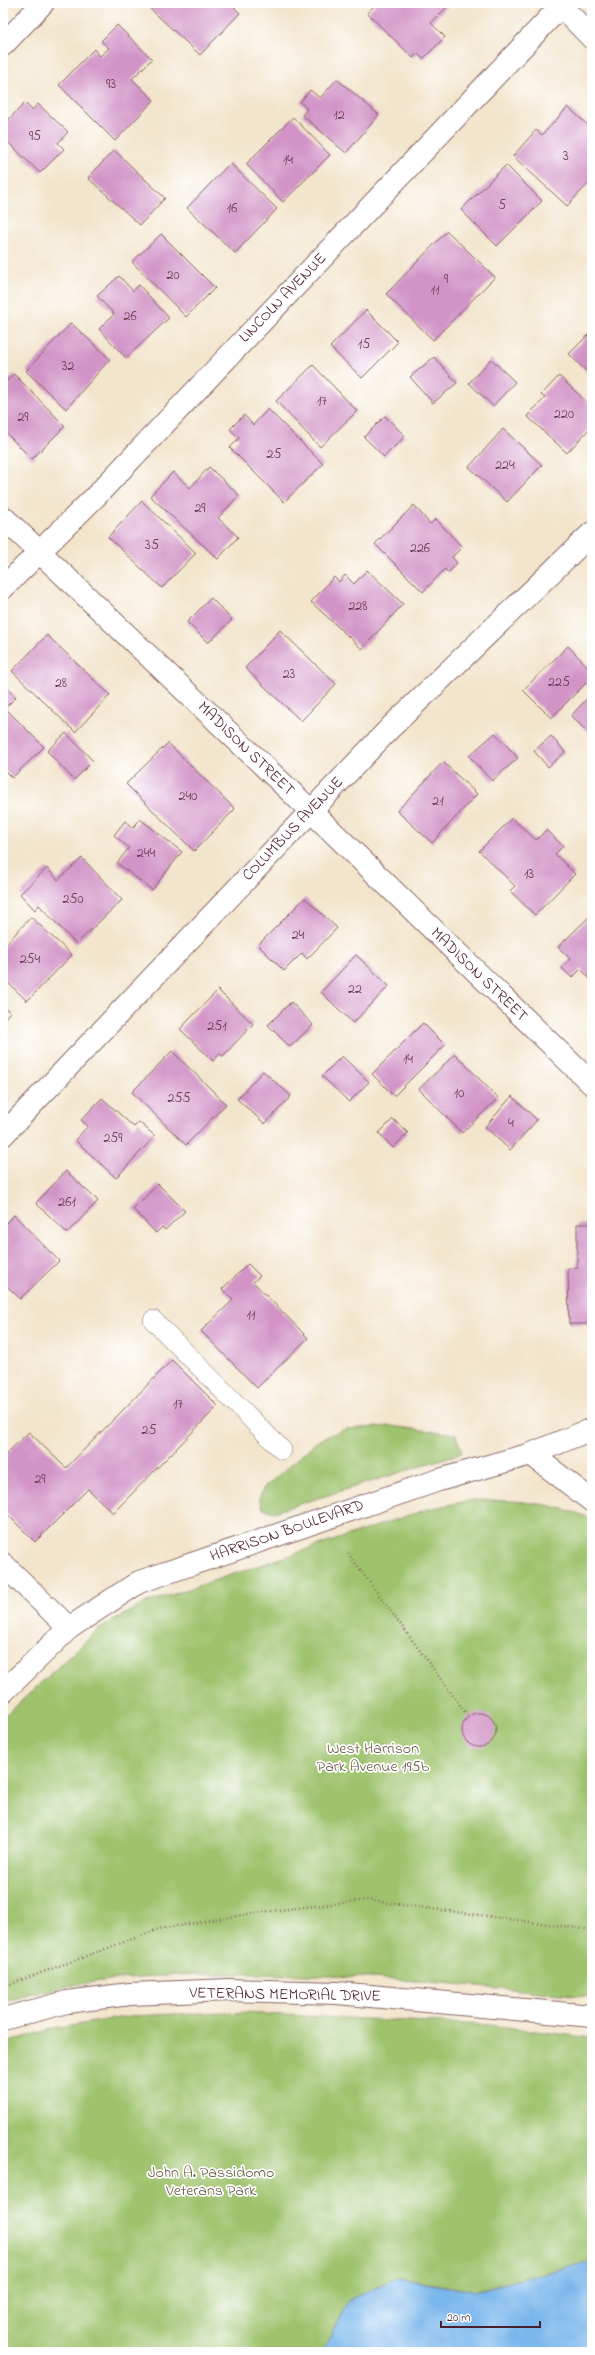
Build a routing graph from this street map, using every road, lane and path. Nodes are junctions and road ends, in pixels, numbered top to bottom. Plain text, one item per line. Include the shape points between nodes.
1 (43, 3) edge
2 (560, 5) edge
3 (592, 38) edge
4 (3, 45) edge
5 (3, 516) edge
6 (590, 539) edge
7 (39, 551) junction
8 (3, 588) edge
9 (311, 811) junction
10 (592, 1084) edge
11 (3, 1135) edge
12 (153, 1320) dead end
13 (592, 1429) edge
14 (282, 1450) dead end
15 (531, 1454) junction
16 (592, 1501) edge
17 (348, 1553) dead end
18 (3, 1564) edge
19 (68, 1628) junction
20 (3, 1692) edge
21 (468, 1716) dead end
22 (592, 1930) edge
23 (3, 1987) edge
24 (592, 2016) edge
25 (3, 2019) edge

1 - 4 street
2 - 3 street
2 - 7 street, LINCOLN AVENUE via 95,497
5 - 7 street, MADISON STREET
6 - 9 street, COLUMBUS AVENUE via 390,728
7 - 8 street, LINCOLN AVENUE
7 - 9 street, MADISON STREET
9 - 10 street, MADISON STREET
9 - 11 street, COLUMBUS AVENUE
12 - 14 lane
13 - 15 street, HARRISON BOULEVARD
15 - 16 street
15 - 19 street, HARRISON BOULEVARD via 439,1480 139,1582
17 - 21 path
18 - 19 street
19 - 20 street, HARRISON BOULEVARD
22 - 23 path via 366,1900 254,1913 159,1929
24 - 25 street, VETERANS MEMORIAL DRIVE via 337,1993 229,1990 130,1994 67,2002

